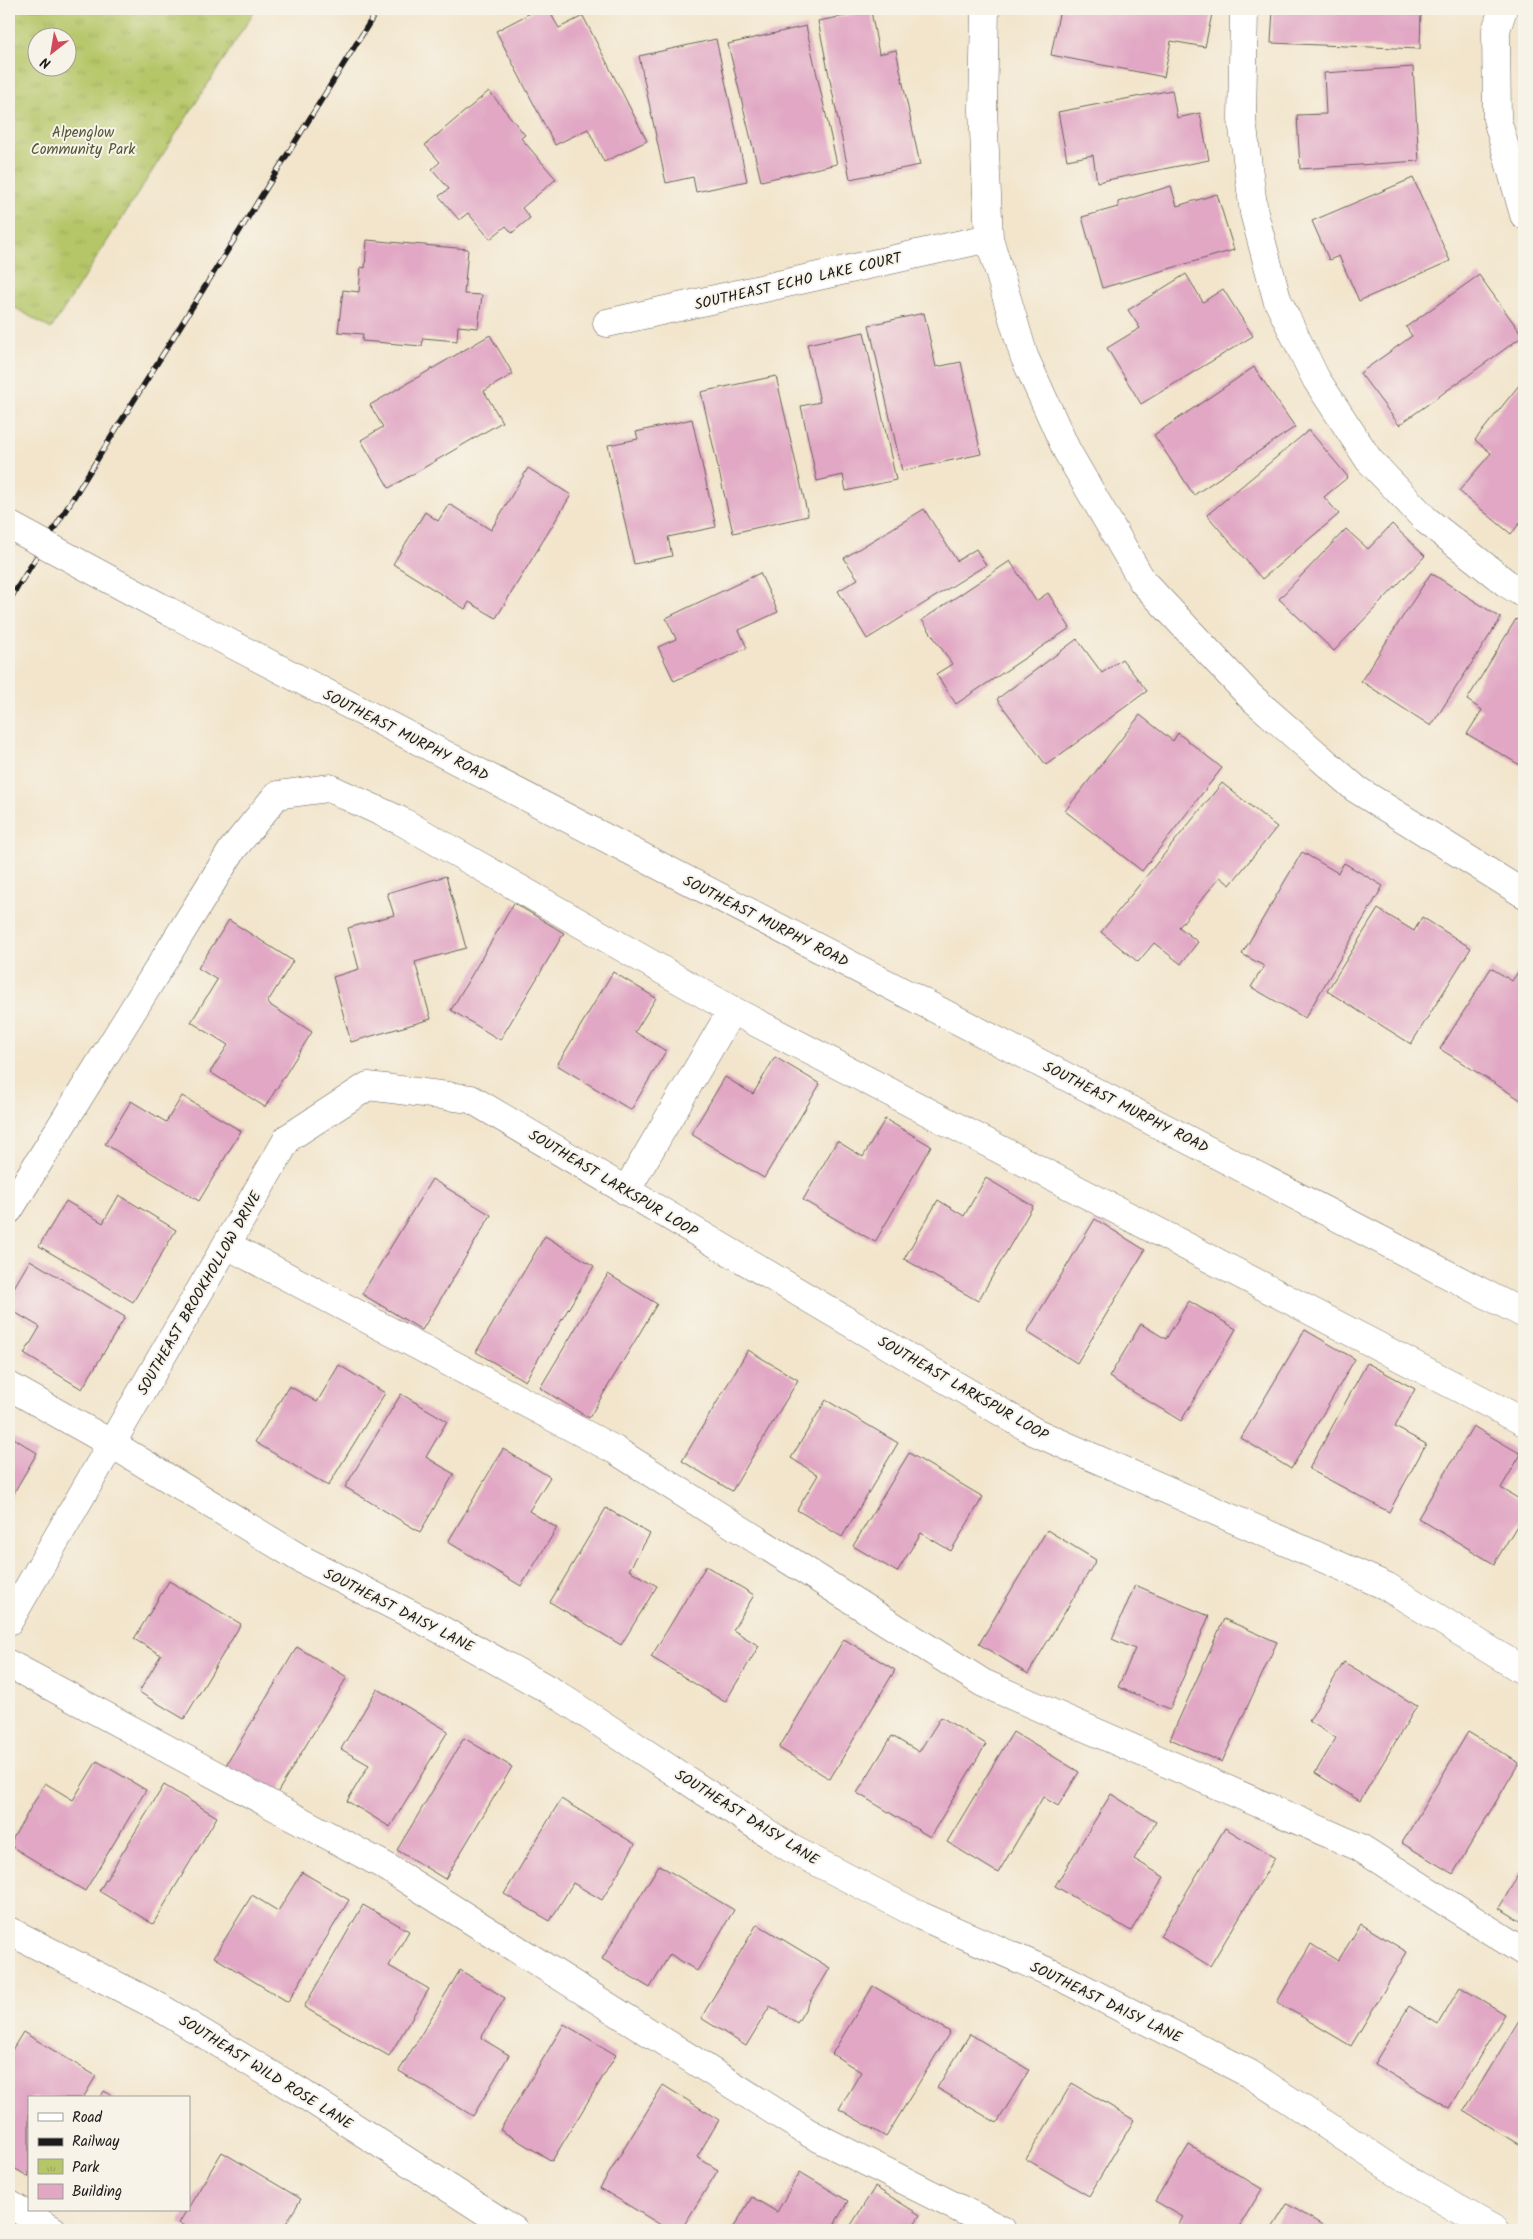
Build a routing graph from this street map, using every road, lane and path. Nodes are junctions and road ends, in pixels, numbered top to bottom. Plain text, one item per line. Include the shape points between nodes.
1 (986, 9) edge
2 (1244, 9) edge
3 (1502, 9) edge
4 (1524, 215) edge
5 (989, 238) junction
6 (607, 323) dead end
7 (9, 526) edge
8 (1524, 594) edge
9 (1524, 894) edge
10 (732, 1010) junction
11 (471, 1099) joint
12 (626, 1191) junction
13 (9, 1210) edge
14 (227, 1245) junction
15 (1524, 1314) edge
16 (9, 1386) edge
17 (1524, 1422) edge
18 (112, 1444) junction
19 (9, 1621) edge
20 (9, 1664) edge
21 (1524, 1671) edge
22 (9, 1931) edge
23 (1524, 1952) edge
24 (9, 2204) edge
25 (53, 2230) edge
26 (514, 2230) edge
27 (1002, 2230) edge
28 (1495, 2230) edge

1 - 5 street via 983,110
2 - 8 street via 1242,120 1254,212 1277,299 1316,379 1369,460 1426,520
3 - 4 street via 1496,30 1497,119
5 - 6 street, SOUTHEAST ECHO LAKE COURT
5 - 9 street via 1024,356 1067,451 1143,582 1250,696 1356,789
7 - 15 street, SOUTHEAST MURPHY ROAD, bridge
10 - 12 street
10 - 13 street via 401,821 330,788 277,795 232,850
10 - 17 street
11 - 12 street, SOUTHEAST LARKSPUR LOOP
11 - 14 street, SOUTHEAST BROOKHOLLOW DRIVE via 368,1086 288,1138
12 - 21 street, SOUTHEAST LARKSPUR LOOP via 1035,1432 1386,1586
14 - 18 street, SOUTHEAST BROOKHOLLOW DRIVE
14 - 23 street via 615,1450 983,1683 1359,1847
16 - 18 street, SOUTHEAST DAISY LANE
18 - 19 street, SOUTHEAST BROOKHOLLOW DRIVE
18 - 28 street, SOUTHEAST DAISY LANE via 300,1559 438,1628 553,1692 790,1848 921,1916 1065,1979 1250,2074 1414,2183
20 - 27 street via 385,1866 809,2133
22 - 26 street, SOUTHEAST WILD ROSE LANE via 159,2007 300,2092
24 - 25 street

